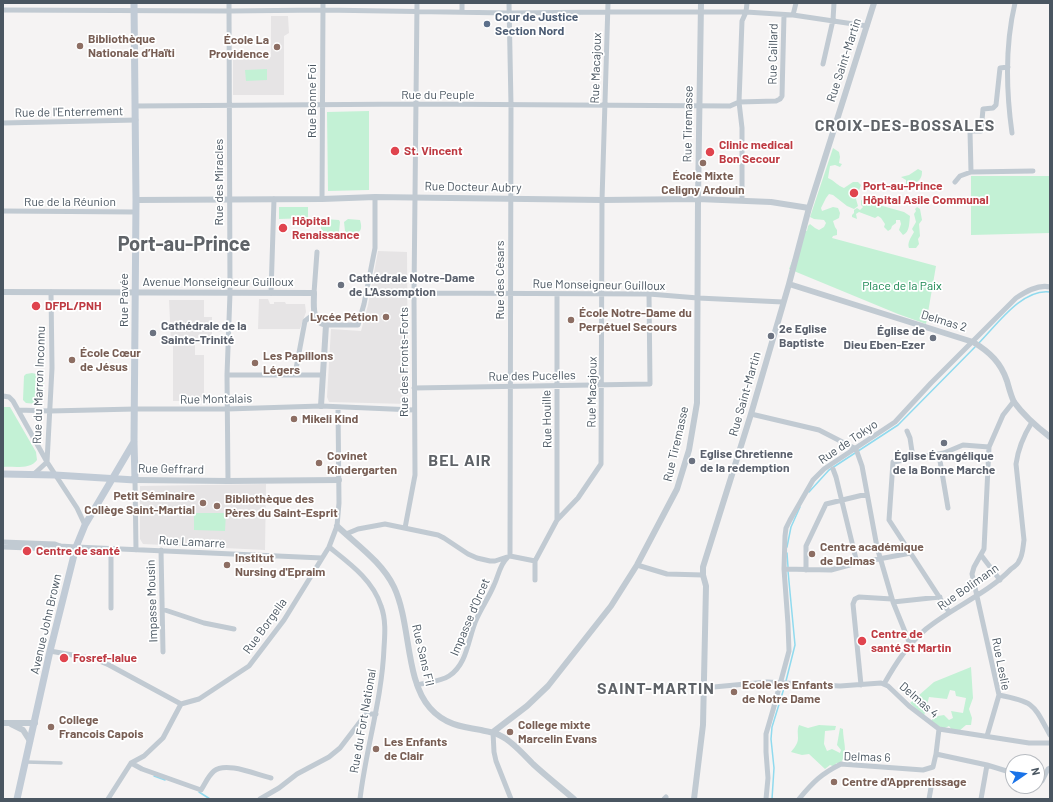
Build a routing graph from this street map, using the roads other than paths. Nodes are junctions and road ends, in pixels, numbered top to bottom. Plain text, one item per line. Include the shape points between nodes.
1 (229, 3) edge
2 (323, 3) edge
3 (417, 3) edge
4 (462, 3) edge
5 (509, 3) edge
6 (608, 3) edge
7 (701, 3) edge
8 (746, 3) edge
9 (796, 3) edge
10 (834, 3) edge
11 (874, 3) edge
12 (1015, 3) edge
13 (134, 7) edge
14 (3, 10) edge
15 (323, 10) junction
16 (229, 11) junction
17 (417, 11) junction
18 (701, 11) junction
19 (462, 12) junction
20 (608, 12) junction
21 (746, 12) junction
22 (509, 13) junction
23 (784, 15) junction
24 (793, 15) junction
25 (833, 20) junction
26 (867, 26) junction
27 (823, 64) dead end
28 (1008, 67) junction
29 (739, 102) junction
30 (417, 104) junction
31 (604, 104) junction
32 (230, 105) junction
33 (510, 105) junction
34 (699, 105) junction
35 (136, 106) junction
36 (322, 106) junction
37 (136, 120) junction
38 (3, 123) edge
39 (1012, 133) dead end
40 (1033, 171) dead end
41 (971, 172) junction
42 (955, 182) dead end
43 (374, 197) junction
44 (415, 198) junction
45 (229, 199) junction
46 (274, 199) junction
47 (322, 199) junction
48 (510, 199) junction
49 (698, 199) junction
50 (136, 200) junction
51 (602, 200) junction
52 (742, 200) junction
53 (809, 208) junction
54 (3, 212) edge
55 (136, 212) junction
56 (317, 252) dead end
57 (789, 284) junction
58 (1050, 287) edge
59 (3, 292) edge
60 (51, 292) junction
61 (135, 293) junction
62 (230, 293) junction
63 (271, 293) junction
64 (314, 293) junction
65 (414, 293) junction
66 (510, 293) junction
67 (557, 294) junction
68 (603, 294) junction
69 (649, 294) junction
70 (698, 298) junction
71 (783, 302) junction
72 (315, 316) junction
73 (326, 325) junction
74 (973, 342) junction
75 (295, 374) junction
76 (227, 375) junction
77 (324, 375) junction
78 (557, 385) junction
79 (602, 385) junction
80 (509, 386) junction
81 (414, 388) junction
82 (4, 396) edge
83 (1014, 401) junction
84 (322, 406) junction
85 (338, 407) junction
86 (134, 409) junction
87 (227, 409) junction
88 (18, 410) junction
89 (414, 410) junction
90 (50, 411) junction
91 (751, 414) junction
92 (1032, 422) junction
93 (907, 431) dead end
94 (1050, 437) edge
95 (134, 442) junction
96 (989, 447) junction
97 (856, 450) junction
98 (939, 454) junction
99 (913, 458) junction
100 (47, 462) junction
101 (833, 469) dead end
102 (3, 474) edge
103 (34, 474) junction
104 (55, 475) junction
105 (112, 478) junction
106 (135, 480) junction
107 (339, 480) junction
108 (228, 481) junction
109 (867, 494) junction
110 (842, 500) junction
111 (948, 508) dead end
112 (557, 520) junction
113 (85, 525) junction
114 (337, 526) junction
115 (405, 528) junction
116 (346, 534) junction
117 (3, 542) edge
118 (60, 546) junction
119 (3, 547) edge
120 (76, 547) junction
121 (329, 547) junction
122 (111, 549) junction
123 (136, 550) junction
124 (160, 550) junction
125 (911, 553) junction
126 (981, 555) junction
127 (510, 556) junction
128 (322, 558) junction
129 (880, 559) junction
130 (535, 561) junction
131 (857, 563) junction
132 (637, 564) junction
133 (784, 569) junction
134 (806, 570) junction
135 (703, 575) junction
136 (535, 580) dead end
137 (1000, 580) junction
138 (976, 595) junction
139 (940, 597) junction
140 (893, 600) junction
141 (111, 608) dead end
142 (162, 610) junction
143 (949, 612) junction
144 (234, 629) dead end
145 (910, 644) junction
146 (50, 651) junction
147 (164, 652) dead end
148 (417, 684) junction
149 (784, 684) junction
150 (884, 684) junction
151 (861, 685) junction
152 (703, 688) junction
153 (999, 695) junction
154 (181, 704) junction
155 (376, 714) junction
156 (6, 723) edge
157 (35, 723) junction
158 (939, 729) junction
159 (493, 732) junction
160 (1050, 735) edge
161 (987, 736) junction
162 (30, 741) junction
163 (1050, 743) edge
164 (936, 754) junction
165 (26, 762) junction
166 (61, 763) dead end
167 (131, 763) junction
168 (987, 765) junction
169 (1005, 771) edge
170 (271, 778) dead end
171 (932, 782) dead end
172 (17, 799) edge
173 (108, 799) edge
174 (260, 799) edge
175 (360, 799) edge
176 (511, 799) edge
177 (574, 799) edge
178 (694, 799) edge
179 (766, 799) edge
180 (799, 799) edge
181 (928, 799) edge
182 (981, 799) edge

1 - 16 street, Rue des Miracles
2 - 15 street, Rue Bonne Foi
3 - 17 street, Rue des Fronts-Forts
4 - 19 street
5 - 22 street, Rue des Césars
6 - 20 street, Rue Macajoux
7 - 18 street, Rue Tiremasse
8 - 21 street
9 - 24 street
10 - 25 street
11 - 26 street, Rue Saint-Martin
12 - 28 street via 1010,25
13 - 14 street
13 - 16 street
13 - 35 main road, Rue Pavée
15 - 16 street
15 - 17 street
15 - 36 street, Rue Bonne Foi
16 - 32 street, Rue des Miracles
17 - 19 street
17 - 30 street, Rue des Fronts-Forts
18 - 20 street
18 - 21 street
18 - 34 street, Rue Tiremasse
19 - 22 street
20 - 22 street
20 - 31 street, Rue Macajoux
21 - 23 street
21 - 29 street via 742,21
22 - 33 street, Rue des Césars
23 - 24 street
23 - 29 street, Rue Caillard via 782,96 776,101
24 - 25 street
25 - 26 street
25 - 27 street
26 - 53 street, Rue Saint-Martin
28 - 39 street via 1008,103
28 - 41 street via 1000,68 996,104 993,108 983,109 981,131 970,131
29 - 34 street, Rue du Peuple via 730,106
29 - 52 street via 742,128
30 - 33 street, Rue du Peuple
30 - 36 street, Rue du Peuple
30 - 44 street, Rue des Fronts-Forts
31 - 33 street, Rue du Peuple
31 - 34 street, Rue du Peuple
31 - 51 street, Rue Macajoux
32 - 35 street, Rue du Peuple
32 - 36 street, Rue du Peuple
32 - 45 street, Rue des Miracles
33 - 48 street, Rue des Césars
34 - 49 street, Rue Tiremasse
35 - 37 main road, Rue Pavée
36 - 47 street, Rue Bonne Foi
37 - 38 street, Rue de l'Enterrement
37 - 50 main road, Rue Pavée
40 - 41 street
41 - 42 street via 960,176
43 - 44 street, Rue Docteur Aubry
43 - 47 street, Rue Docteur Aubry
43 - 73 street via 375,248 358,325
44 - 48 street, Rue Docteur Aubry
44 - 65 street, Rue des Fronts-Forts
45 - 46 street, Rue Docteur Aubry
45 - 50 street, Rue Docteur Aubry
45 - 62 street, Rue des Miracles
46 - 47 street, Rue Docteur Aubry
46 - 63 street
48 - 51 street, Rue Docteur Aubry
48 - 66 street, Rue des Césars
49 - 51 street, Rue Docteur Aubry
49 - 52 street, Rue Docteur Aubry
49 - 70 street, Rue Tiremasse
50 - 55 main road, Rue Pavée
51 - 68 street, Rue Macajoux
52 - 53 street, Rue Docteur Aubry
53 - 57 street, Rue Saint-Martin
54 - 55 street, Rue de la Réunion
55 - 61 main road, Rue Pavée
56 - 64 street
57 - 71 street, Rue Saint-Martin
57 - 74 street, Delmas 2
58 - 74 street, Rue de Tokyo via 1031,289 1016,298
59 - 60 street, Avenue Monseigneur Guilloux
60 - 61 street, Avenue Monseigneur Guilloux
60 - 90 street, Rue du Marron Inconnu
61 - 62 street, Avenue Monseigneur Guilloux
61 - 86 main road, Rue Pavée
62 - 63 street, Avenue Monseigneur Guilloux
62 - 76 street, Rue des Miracles
63 - 64 street, Avenue Monseigneur Guilloux
64 - 72 street
65 - 66 street, Rue Monseigneur Guilloux
65 - 81 street, Rue des Fronts-Forts
66 - 67 street, Rue Monseigneur Guilloux
66 - 80 street, Rue des Césars
67 - 68 street, Rue Monseigneur Guilloux
67 - 78 street, Rue Houille
68 - 69 street, Rue Monseigneur Guilloux
68 - 79 street, Rue Macajoux
69 - 70 street, Rue Monseigneur Guilloux
69 - 79 street, Rue des Pucelles via 650,384
70 - 71 street, Rue Monseigneur Guilloux
70 - 132 street, Rue Tiremasse via 697,403 689,450 677,489
71 - 91 street, Rue Saint-Martin
72 - 73 street via 320,323
72 - 75 street via 305,321
73 - 77 street
74 - 83 street, Delmas 2 via 991,354 1003,371
74 - 97 street, Rue de Tokyo via 895,422
75 - 76 street
75 - 77 street
76 - 87 street, Rue des Miracles
77 - 84 street
78 - 79 street, Rue des Pucelles
78 - 80 street, Rue des Pucelles
78 - 112 street, Rue Houille
79 - 112 street, Rue Macajoux via 601,464 578,498
80 - 81 street, Rue des Pucelles
80 - 127 street, Rue des Césars
81 - 89 street, Rue des Fronts-Forts
82 - 88 street via 11,398
83 - 92 street, Delmas 2
83 - 96 street via 1003,415
84 - 85 street, Rue Montalais
84 - 87 street, Rue Montalais
85 - 89 street, Rue Montalais
85 - 107 street, Rue Borgella
86 - 87 street, Rue Montalais
86 - 90 street, Rue Montalais
86 - 95 main road, Rue Pavée
87 - 108 street, Rue des Miracles
88 - 90 street, Rue Montalais
88 - 100 street
89 - 115 street, Rue des Fronts-Forts via 414,475
90 - 100 street, Rue du Marron Inconnu
91 - 97 street via 819,430
91 - 135 street, Rue Saint-Martin via 703,567
92 - 94 street, Delmas 2
92 - 137 street, Rue Bolimann via 1025,434 1016,464 1023,548 1019,561
93 - 99 street
95 - 105 main road, Avenue John Brown
95 - 106 main road, Rue Pavée
96 - 98 street via 963,445
96 - 126 street, Rue Leslie via 986,538
97 - 109 street
97 - 133 street, Rue de Tokyo via 824,469 813,480 799,502 786,528
98 - 99 street
98 - 111 street
99 - 125 street via 893,462 889,520
100 - 103 street, Rue du Marron Inconnu
100 - 104 street
101 - 110 street
102 - 103 main road, Rue Geffrard
103 - 104 main road, Rue Geffrard
104 - 105 main road, Rue Geffrard
104 - 113 street
105 - 106 main road, Rue Geffrard
105 - 113 main road, Avenue John Brown
106 - 108 street, Rue Geffrard
106 - 123 street, Rue Pavée
107 - 108 street, Rue Geffrard
107 - 114 street, Rue Borgella
109 - 110 street
109 - 129 street
110 - 131 street
110 - 134 street via 826,504 806,546
112 - 130 street, Rue Macajoux
113 - 120 main road, Avenue John Brown
114 - 116 street, Rue Sans Fil
114 - 121 street, Rue Borgella
115 - 116 street via 385,524
115 - 127 street via 444,538 477,558 495,561
116 - 148 street, Rue Sans Fil via 367,552 394,586 401,604
117 - 118 street, Rue Lamarre
118 - 119 street, Rue Lamarre via 54,549
118 - 120 street, Rue Lamarre
120 - 122 street, Rue Lamarre
120 - 146 main road, Avenue John Brown
121 - 128 street, Rue Borgella
121 - 155 street, Rue du Fort National via 365,578 381,606 384,622 384,658
122 - 123 street, Rue Lamarre
122 - 141 street
123 - 124 street, Rue Lamarre
124 - 128 street, Rue Lamarre
124 - 142 street, Impasse Mousin
125 - 129 street
125 - 139 street
126 - 137 street
126 - 138 street, Rue Leslie via 972,574
127 - 130 street
127 - 148 street, Impasse d'Orcet via 503,563 456,670 441,680
128 - 154 street, Rue Borgella via 284,620 249,666 199,699
129 - 131 street
129 - 140 street
130 - 136 street
131 - 134 street via 831,570
132 - 135 street via 667,574
132 - 159 street, Rue Tiremasse via 611,606 548,686
133 - 134 street
133 - 149 street, Rue de Tokyo via 788,651
135 - 152 street, Rue Saint-Martin via 706,586
137 - 138 street, Rue Bolimann
138 - 143 street, Rue Bolimann
138 - 153 street, Rue Leslie
139 - 140 street
139 - 143 street
140 - 145 street
140 - 151 street via 859,597 855,599
142 - 144 street
142 - 147 street, Impasse Mousin
143 - 145 street, Rue Bolimann
145 - 150 street, Rue Bolimann
146 - 154 street via 95,659
146 - 157 main road, Avenue John Brown
148 - 159 street, Rue Sans Fil via 430,708 445,721 459,727
149 - 151 street, Delmas 4
149 - 152 street, Delmas 4 via 767,682
149 - 179 street, Rue de Tokyo via 766,734
150 - 151 street, Delmas 4
150 - 158 street, Delmas 4
152 - 178 street, Rue Saint-Martin
153 - 160 street via 1018,699 1033,706
153 - 161 street, Rue Leslie
154 - 167 street via 163,738 144,756
155 - 174 street via 366,714 340,748 328,757
155 - 175 street, Rue du Fort National
156 - 157 street
156 - 162 street via 23,730
157 - 162 main road, Avenue John Brown
158 - 161 street, Delmas 4
158 - 164 street, Delmas 6
159 - 176 street via 496,761
159 - 177 street, Rue Sans Fil via 505,738
161 - 163 street, Delmas 4 via 1030,743
162 - 165 main road, Avenue John Brown
164 - 168 street
164 - 180 street, Delmas 6 via 933,767 923,770 841,764 814,780
165 - 166 street
165 - 172 main road, Avenue John Brown
167 - 170 street via 202,790 214,771 219,768 240,769
167 - 173 street
168 - 169 street
168 - 182 street
171 - 181 street

